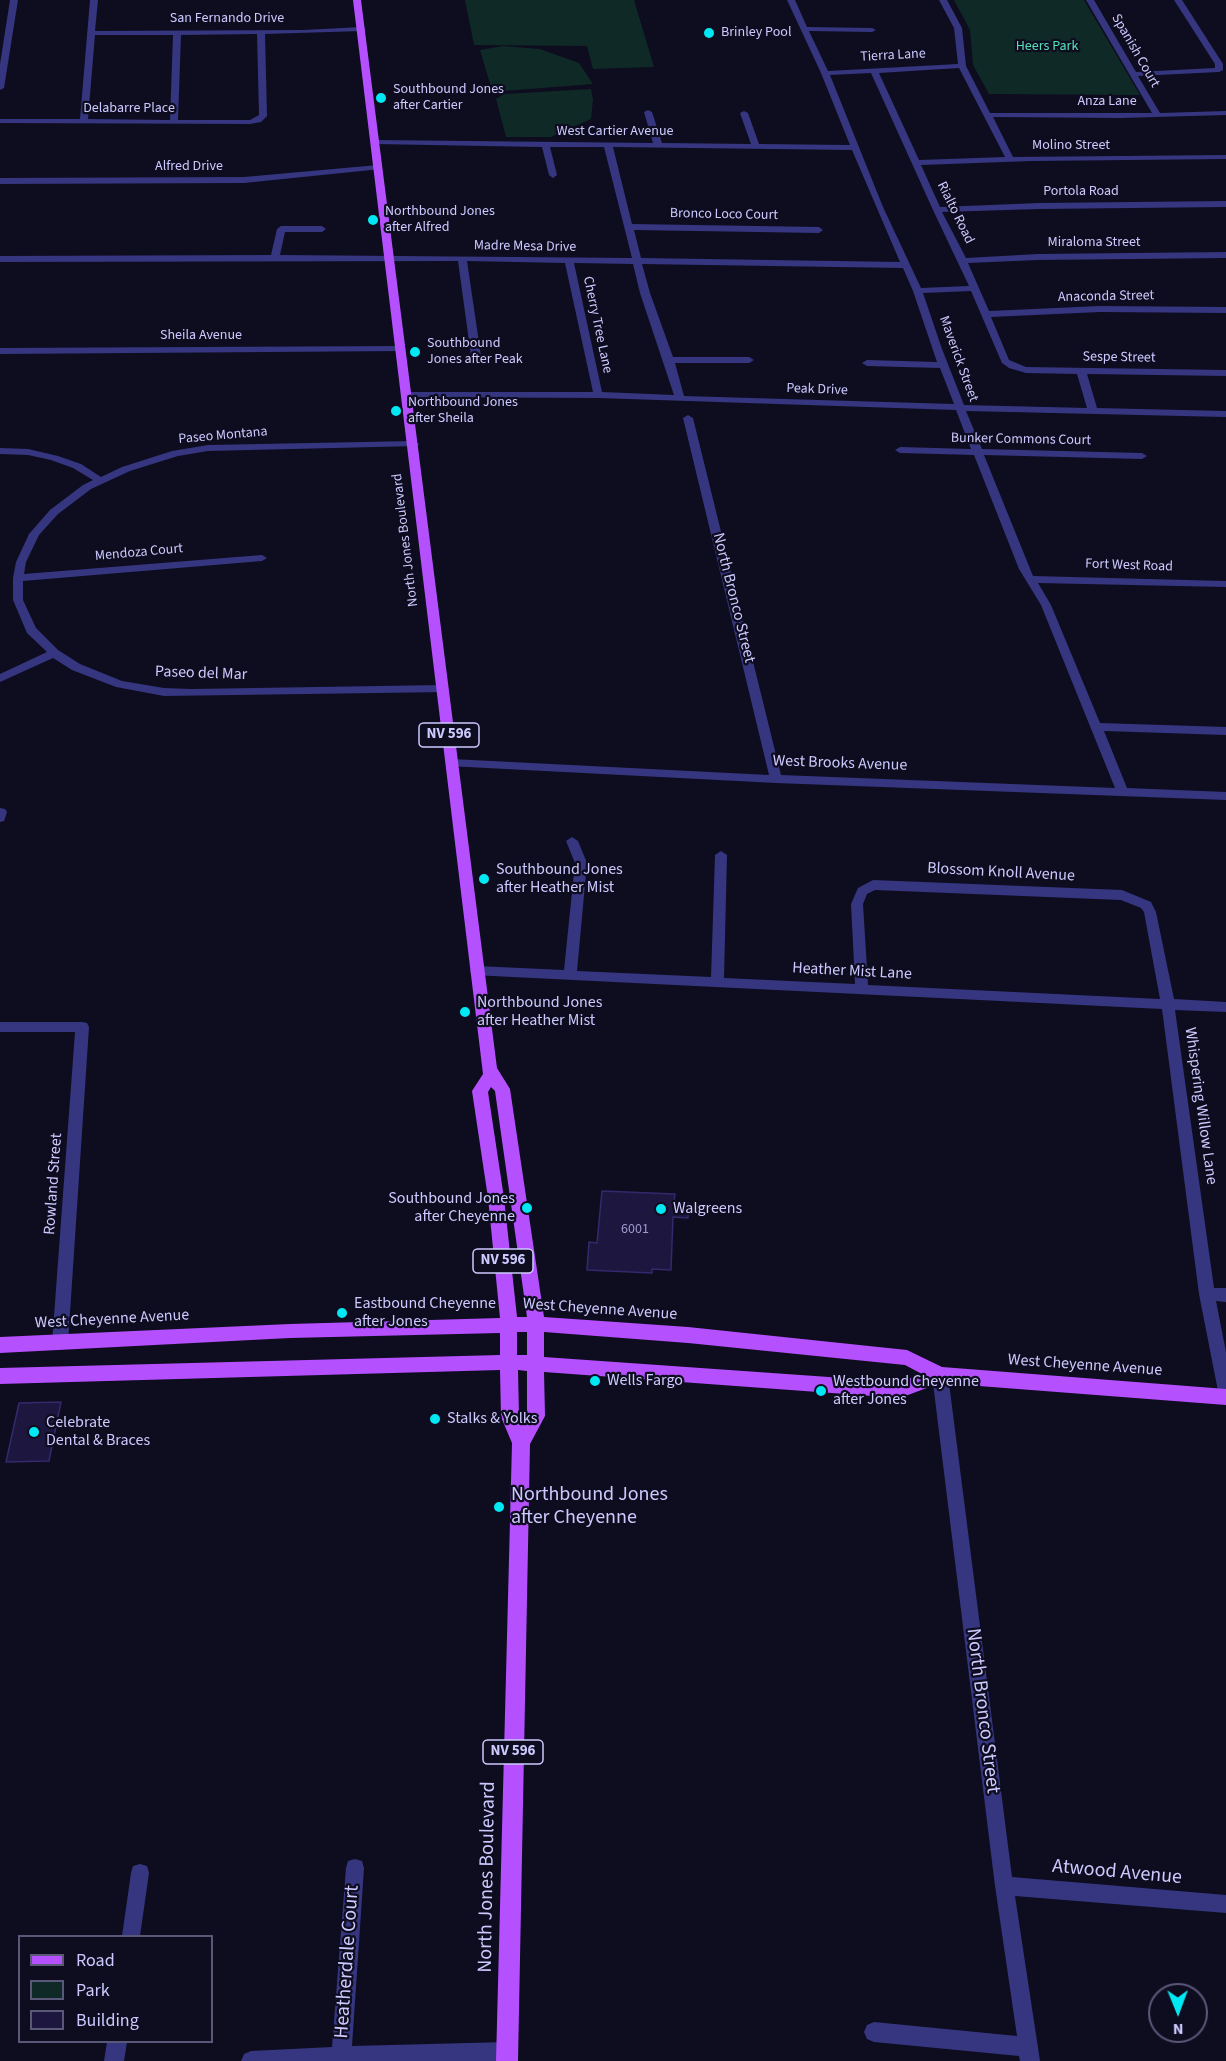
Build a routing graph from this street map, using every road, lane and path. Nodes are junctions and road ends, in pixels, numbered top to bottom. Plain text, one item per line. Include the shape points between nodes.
1 (14, 0) edge
2 (94, 0) edge
3 (357, 0) edge
4 (791, 0) edge
5 (943, 0) edge
6 (1090, 0) edge
7 (1178, 0) edge
8 (362, 29) junction
9 (803, 29) junction
10 (872, 30) dead end
11 (93, 33) junction
12 (177, 33) junction
13 (261, 33) junction
14 (962, 66) junction
15 (874, 70) junction
16 (825, 74) junction
17 (1133, 74) junction
18 (0, 88) edge
19 (648, 112) dead end
20 (1226, 112) edge
21 (744, 113) dead end
22 (987, 115) junction
23 (1157, 115) junction
24 (0, 121) edge
25 (174, 122) junction
26 (84, 123) junction
27 (375, 142) junction
28 (546, 145) junction
29 (608, 145) junction
30 (658, 146) junction
31 (756, 147) junction
32 (855, 148) junction
33 (1226, 157) edge
34 (1010, 159) junction
35 (916, 163) junction
36 (378, 167) junction
37 (553, 175) dead end
38 (0, 181) edge
39 (1226, 204) edge
40 (937, 210) junction
41 (628, 227) junction
42 (322, 229) dead end
43 (819, 230) dead end
44 (1226, 255) edge
45 (275, 258) junction
46 (389, 258) junction
47 (0, 259) edge
48 (462, 259) junction
49 (569, 261) junction
50 (638, 261) junction
51 (963, 261) junction
52 (905, 265) junction
53 (975, 288) junction
54 (918, 291) junction
55 (1226, 310) edge
56 (986, 314) junction
57 (401, 349) junction
58 (0, 351) edge
59 (476, 356) dead end
60 (669, 360) junction
61 (749, 360) dead end
62 (867, 363) dead end
63 (943, 365) junction
64 (1012, 366) joint
65 (1081, 370) junction
66 (1226, 373) edge
67 (407, 394) junction
68 (598, 395) junction
69 (680, 399) junction
70 (960, 408) junction
71 (1093, 410) junction
72 (1226, 414) edge
73 (688, 418) dead end
74 (414, 444) junction
75 (900, 450) dead end
76 (0, 451) edge
77 (976, 452) junction
78 (1142, 456) dead end
79 (100, 480) junction
80 (262, 558) dead end
81 (18, 578) junction
82 (1031, 579) junction
83 (1226, 584) edge
84 (54, 653) junction
85 (0, 678) edge
86 (443, 688) junction
87 (1097, 727) junction
88 (1226, 731) edge
89 (452, 763) junction
90 (776, 779) junction
91 (1123, 792) junction
92 (1226, 796) edge
93 (1, 812) edge
94 (0, 818) edge
95 (572, 841) dead end
96 (721, 855) dead end
97 (1139, 901) joint
98 (477, 971) junction
99 (570, 976) junction
100 (717, 983) junction
101 (862, 989) junction
102 (1168, 1004) junction
103 (1226, 1007) edge
104 (0, 1027) edge
105 (491, 1075) junction
106 (1207, 1294) junction
107 (1226, 1295) edge
108 (509, 1324) junction
109 (537, 1324) junction
110 (60, 1343) junction
111 (0, 1345) edge
112 (511, 1362) junction
113 (538, 1364) junction
114 (940, 1375) junction
115 (0, 1376) edge
116 (1226, 1391) edge
117 (1226, 1397) edge
118 (521, 1443) junction
119 (355, 1868) dead end
120 (140, 1873) dead end
121 (1004, 1886) junction
122 (1226, 1904) edge
123 (131, 1935) edge
124 (874, 2032) dead end
125 (117, 2043) edge
126 (1029, 2054) edge
127 (341, 2055) junction
128 (507, 2057) edge
129 (114, 2061) edge
130 (251, 2061) edge

1 - 18 street
2 - 11 street
3 - 8 main road, North Jones Boulevard / NV 596
4 - 9 street, Maverick Street
5 - 14 street via 958,28
6 - 17 street, Spanish Court
7 - 17 street via 1220,64 1219,70
8 - 13 street, San Fernando Drive
8 - 27 main road, North Jones Boulevard / NV 596
9 - 10 street
9 - 16 street, Maverick Street
11 - 12 street, San Fernando Drive
11 - 26 street
12 - 13 street, San Fernando Drive
12 - 25 street
13 - 25 street, Delabarre Place via 262,116 250,122
14 - 15 street, Tierra Lane
14 - 22 street
15 - 16 street, Tierra Lane
15 - 35 street, Rialto Road
16 - 32 street, Maverick Street
17 - 23 street, Spanish Court
19 - 30 street
20 - 23 street, Anza Lane
21 - 31 street
22 - 23 street, Anza Lane
22 - 34 street
24 - 26 street, Delabarre Place
25 - 26 street, Delabarre Place
27 - 28 street, West Cartier Avenue
27 - 36 main road, North Jones Boulevard / NV 596
28 - 29 street, West Cartier Avenue
28 - 37 street
29 - 30 street, West Cartier Avenue
29 - 41 street
30 - 31 street, West Cartier Avenue
31 - 32 street, West Cartier Avenue
32 - 52 street, Maverick Street
33 - 34 street, Molino Street
34 - 35 street, Molino Street
35 - 40 street, Rialto Road
36 - 38 street, Alfred Drive via 244,180
36 - 46 main road, North Jones Boulevard / NV 596
39 - 40 street, Portola Road
40 - 51 street, Rialto Road
41 - 43 street, Bronco Loco Court
41 - 50 street
42 - 45 street via 281,230
44 - 51 street, Miraloma Street
45 - 46 street, Madre Mesa Drive
45 - 47 street, Madre Mesa Drive
46 - 48 street, Madre Mesa Drive
46 - 57 main road, North Jones Boulevard / NV 596
48 - 49 street, Madre Mesa Drive
48 - 59 street
49 - 50 street, Madre Mesa Drive
49 - 68 street, Cherry Tree Lane
50 - 52 street, Madre Mesa Drive
50 - 60 street
51 - 53 street, Rialto Road
52 - 54 street, Maverick Street
53 - 54 street
53 - 56 street, Rialto Road
54 - 63 street, Maverick Street
55 - 56 street, Anaconda Street via 1100,309
56 - 64 street, Rialto Road via 1005,361
57 - 58 street, Sheila Avenue
57 - 67 main road, North Jones Boulevard / NV 596
60 - 61 street
60 - 69 street
62 - 63 street
63 - 70 street, Maverick Street
64 - 65 street, Sespe Street via 1026,370
65 - 66 street, Sespe Street
65 - 71 street
67 - 68 street, Peak Drive
67 - 74 main road, North Jones Boulevard / NV 596
68 - 69 street, Peak Drive
69 - 70 street, Peak Drive
70 - 71 street, Peak Drive
70 - 77 street, Maverick Street
71 - 72 street, Peak Drive
73 - 90 street, North Bronco Street
74 - 79 street, Paseo Montana via 208,448 153,459
74 - 86 main road, North Jones Boulevard / NV 596
75 - 77 street, Bunker Commons Court
76 - 79 street via 54,458 77,465
77 - 78 street, Bunker Commons Court
77 - 82 street, Maverick Street
79 - 81 street, Paseo Montana via 54,512 34,534
80 - 81 street, Mendoza Court
81 - 84 street, Paseo del Mar via 18,600 31,630
82 - 83 street, Fort West Road
82 - 87 street, Maverick Street via 1046,605
84 - 85 street
84 - 86 street, Paseo del Mar via 76,667 120,684 164,692
86 - 89 main road, North Jones Boulevard / NV 596
87 - 88 street
87 - 91 street, Maverick Street
89 - 90 street, West Brooks Avenue
89 - 98 main road, North Jones Boulevard / NV 596
90 - 91 street, West Brooks Avenue
91 - 92 street, West Brooks Avenue
93 - 94 street
95 - 99 street via 581,863
96 - 100 street
97 - 101 street, Blossom Knoll Avenue via 1122,895 873,885 862,891 857,904
97 - 102 street, Whispering Willow Lane via 1150,912
98 - 99 street, Heather Mist Lane
98 - 105 main road, North Jones Boulevard / NV 596
99 - 100 street, Heather Mist Lane
100 - 101 street, Heather Mist Lane
101 - 102 street, Heather Mist Lane
102 - 103 street, Heather Mist Lane
102 - 106 street, Whispering Willow Lane
104 - 110 street, Rowland Street via 82,1027
105 - 108 main road, North Jones Boulevard / NV 596 via 480,1091
105 - 109 main road, North Jones Boulevard / NV 596 via 502,1089
106 - 107 street
106 - 116 street, Whispering Willow Lane
108 - 109 main road, West Cheyenne Avenue
108 - 110 main road, West Cheyenne Avenue
108 - 112 main road, North Jones Boulevard / NV 596
109 - 113 main road, North Jones Boulevard / NV 596
109 - 114 main road, West Cheyenne Avenue via 907,1358
110 - 111 main road, West Cheyenne Avenue
112 - 113 main road, West Cheyenne Avenue
112 - 115 main road, West Cheyenne Avenue
112 - 118 main road, North Jones Boulevard / NV 596 via 510,1417
113 - 114 main road, West Cheyenne Avenue via 900,1390
113 - 118 main road, North Jones Boulevard / NV 596 via 536,1416
114 - 117 main road, West Cheyenne Avenue
114 - 121 street, North Bronco Street
118 - 128 main road, North Jones Boulevard / NV 596
119 - 127 street, Heatherdale Court
120 - 123 street
121 - 122 street, Atwood Avenue
121 - 126 street, North Bronco Street
124 - 126 street, North Bronco Street
125 - 129 street
127 - 128 street
127 - 130 street

